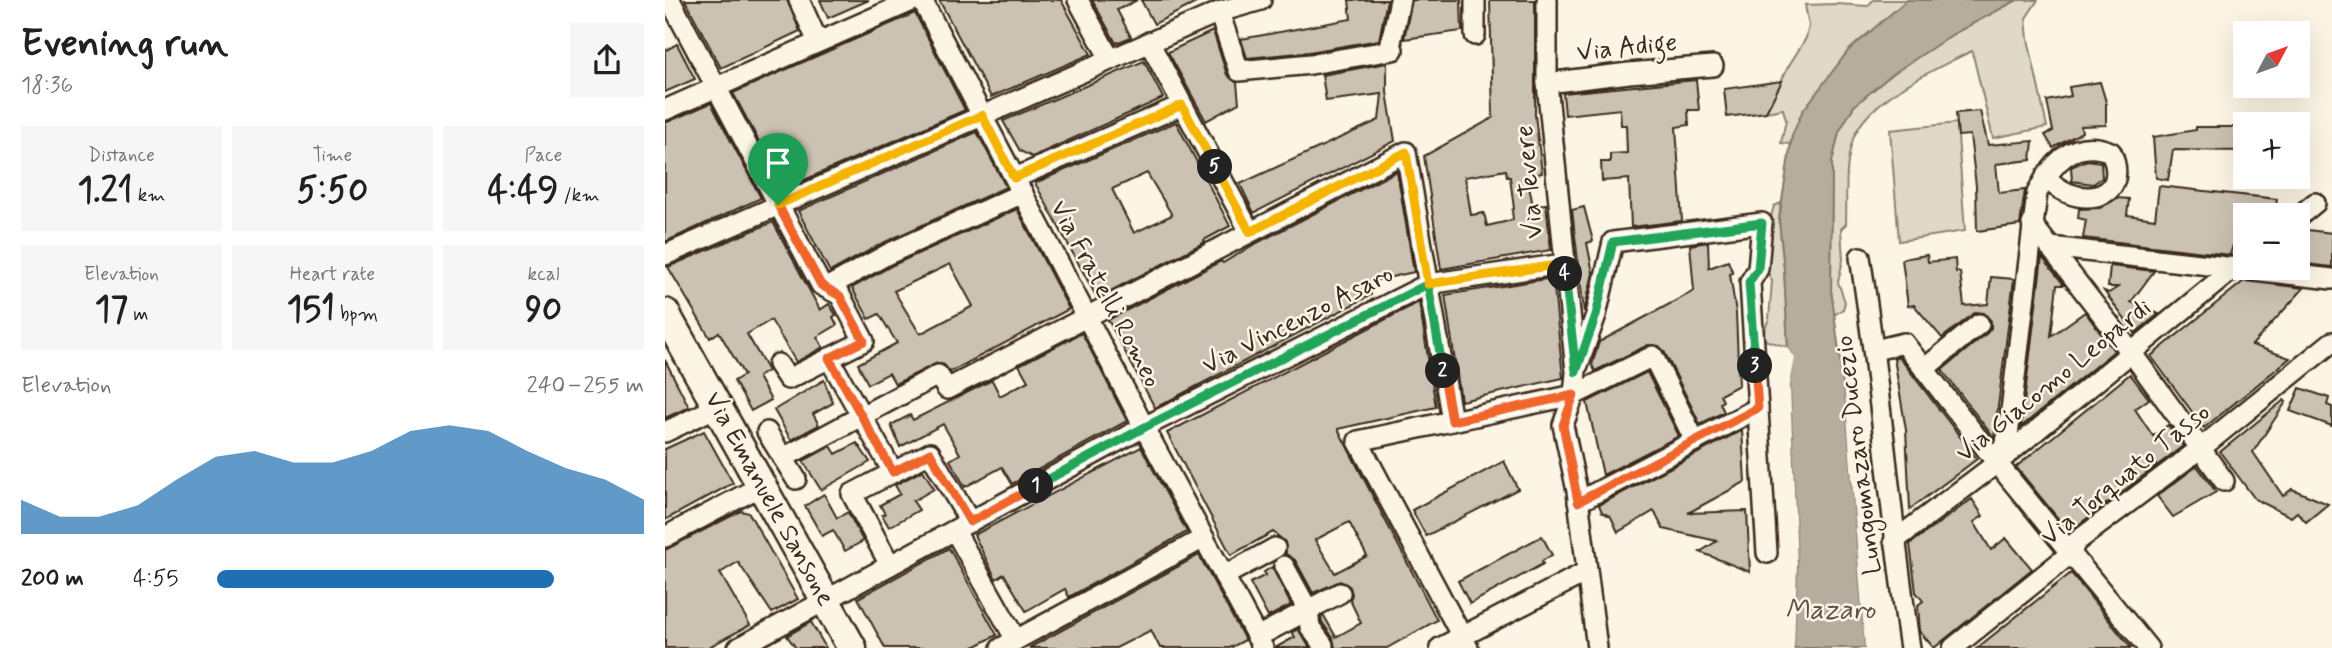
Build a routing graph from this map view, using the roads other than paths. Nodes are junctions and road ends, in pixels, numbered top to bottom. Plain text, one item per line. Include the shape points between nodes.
1 (670, 0) edge
2 (799, 0) edge
3 (913, 0) edge
4 (922, 0) edge
5 (1078, 0) edge
6 (1261, 0) edge
7 (1400, 0) edge
8 (1475, 0) edge
9 (1547, 0) edge
10 (1219, 12) junction
11 (1475, 35) dead end
12 (818, 42) junction
13 (1149, 42) junction
14 (1110, 60) junction
15 (1713, 66) dead end
16 (1547, 83) junction
17 (716, 88) junction
18 (1182, 105) junction
19 (665, 110) edge
20 (982, 115) junction
21 (2046, 176) dead end
22 (1019, 186) junction
23 (2315, 203) dead end
24 (778, 205) junction
25 (2310, 207) edge
26 (2032, 224) junction
27 (1250, 232) junction
28 (2050, 247) junction
29 (665, 255) edge
30 (1860, 257) dead end
31 (2233, 262) edge
32 (1563, 264) junction
33 (2233, 269) edge
34 (2310, 275) edge
35 (2332, 279) edge
36 (1428, 284) junction
37 (833, 292) junction
38 (1087, 316) junction
39 (668, 324) edge
40 (1979, 324) dead end
41 (2332, 342) edge
42 (1875, 350) junction
43 (2131, 352) junction
44 (829, 358) junction
45 (778, 364) dead end
46 (1924, 369) junction
47 (1576, 372) junction
48 (1574, 395) junction
49 (717, 407) junction
50 (1758, 408) junction
51 (862, 416) junction
52 (1452, 421) junction
53 (1145, 427) junction
54 (665, 432) edge
55 (767, 432) dead end
56 (1695, 440) junction
57 (2200, 448) junction
58 (783, 458) junction
59 (1997, 463) junction
60 (893, 472) junction
61 (796, 479) dead end
62 (2224, 481) dead end
63 (761, 486) junction
64 (1578, 502) junction
65 (962, 527) junction
66 (665, 537) edge
67 (1204, 538) junction
68 (1894, 541) junction
69 (1767, 553) dead end
70 (2070, 554) junction
71 (890, 565) junction
72 (1586, 572) junction
73 (1224, 576) junction
74 (1340, 593) dead end
75 (826, 601) junction
76 (1308, 610) junction
77 (1465, 642) edge
78 (1260, 643) edge
79 (1009, 644) edge
80 (1323, 645) dead end
81 (1911, 647) edge
82 (738, 648) edge
83 (852, 648) edge
84 (1440, 648) edge
85 (1597, 648) edge
86 (1953, 648) edge
87 (2148, 648) edge

1 - 17 street
2 - 12 street
3 - 12 street
4 - 20 street, Via Fratelli Romeo
5 - 14 street
6 - 10 street
7 - 10 street via 1393,50 1239,71
8 - 11 street
9 - 16 street, Via Tevere
10 - 13 street
12 - 17 street
13 - 14 street
13 - 18 street
14 - 20 street
15 - 16 street, Via Adige
16 - 32 street, Via Tevere
17 - 19 street
17 - 24 street
18 - 22 street
18 - 27 street
20 - 22 street, Via Fratelli Romeo
20 - 24 street
21 - 26 street via 2037,193
22 - 37 street via 888,254
22 - 38 street, Via Fratelli Romeo
23 - 25 street
24 - 29 street
24 - 37 street via 821,285
26 - 28 street
26 - 59 street via 2008,436
27 - 36 street via 1406,152
27 - 38 street
28 - 31 street
28 - 43 street
30 - 42 street, Lungomazaro Ducezio
32 - 36 street, Via Vincenzo Asaro
32 - 47 street, Via Tevere
33 - 43 street, Via Giacomo Leopardi
34 - 35 street
36 - 52 street
36 - 53 street, Via Vincenzo Asaro
37 - 44 street via 864,341
38 - 51 street via 947,389 938,375
38 - 53 street, Via Fratelli Romeo
39 - 49 street, Via Emanuele Sansone
40 - 46 street
41 - 57 street, Via Torquato Tasso
42 - 46 street via 1904,343
42 - 68 street, Lungomazaro Ducezio
43 - 57 street
43 - 59 street, Via Giacomo Leopardi
44 - 45 street via 787,379
44 - 51 street
46 - 59 street
47 - 48 street, Via Tevere
47 - 50 street via 1596,315 1613,242 1762,223 1758,269 1749,282
48 - 52 street
48 - 56 street via 1653,356
48 - 64 street, Via Tevere via 1563,425
49 - 54 street
49 - 63 street, Via Emanuele Sansone
50 - 56 street
50 - 69 street
51 - 58 street
51 - 60 street
52 - 77 street via 1358,441
53 - 65 street, Via Vincenzo Asaro
53 - 67 street, Via Fratelli Romeo
55 - 58 street
56 - 64 street
57 - 62 street
57 - 70 street, Via Torquato Tasso via 2075,542
58 - 61 street
59 - 68 street, Via Giacomo Leopardi
59 - 70 street
60 - 65 street via 930,453
60 - 71 street via 852,494
63 - 66 street
63 - 75 street, Via Emanuele Sansone
64 - 72 street, Via Tevere
65 - 71 street, Via Vincenzo Asaro
65 - 79 street
67 - 73 street, Via Fratelli Romeo
67 - 79 street
68 - 81 street, Lungomazaro Ducezio
70 - 86 street, Via Torquato Tasso
70 - 87 street
71 - 75 street, Via Vincenzo Asaro
72 - 77 street
72 - 85 street, Via Tevere
73 - 76 street via 1279,557
73 - 78 street, Via Fratelli Romeo
74 - 76 street
75 - 82 street, Via Vincenzo Asaro
75 - 83 street, Via Emanuele Sansone
76 - 78 street
76 - 80 street via 1310,627
77 - 84 street

